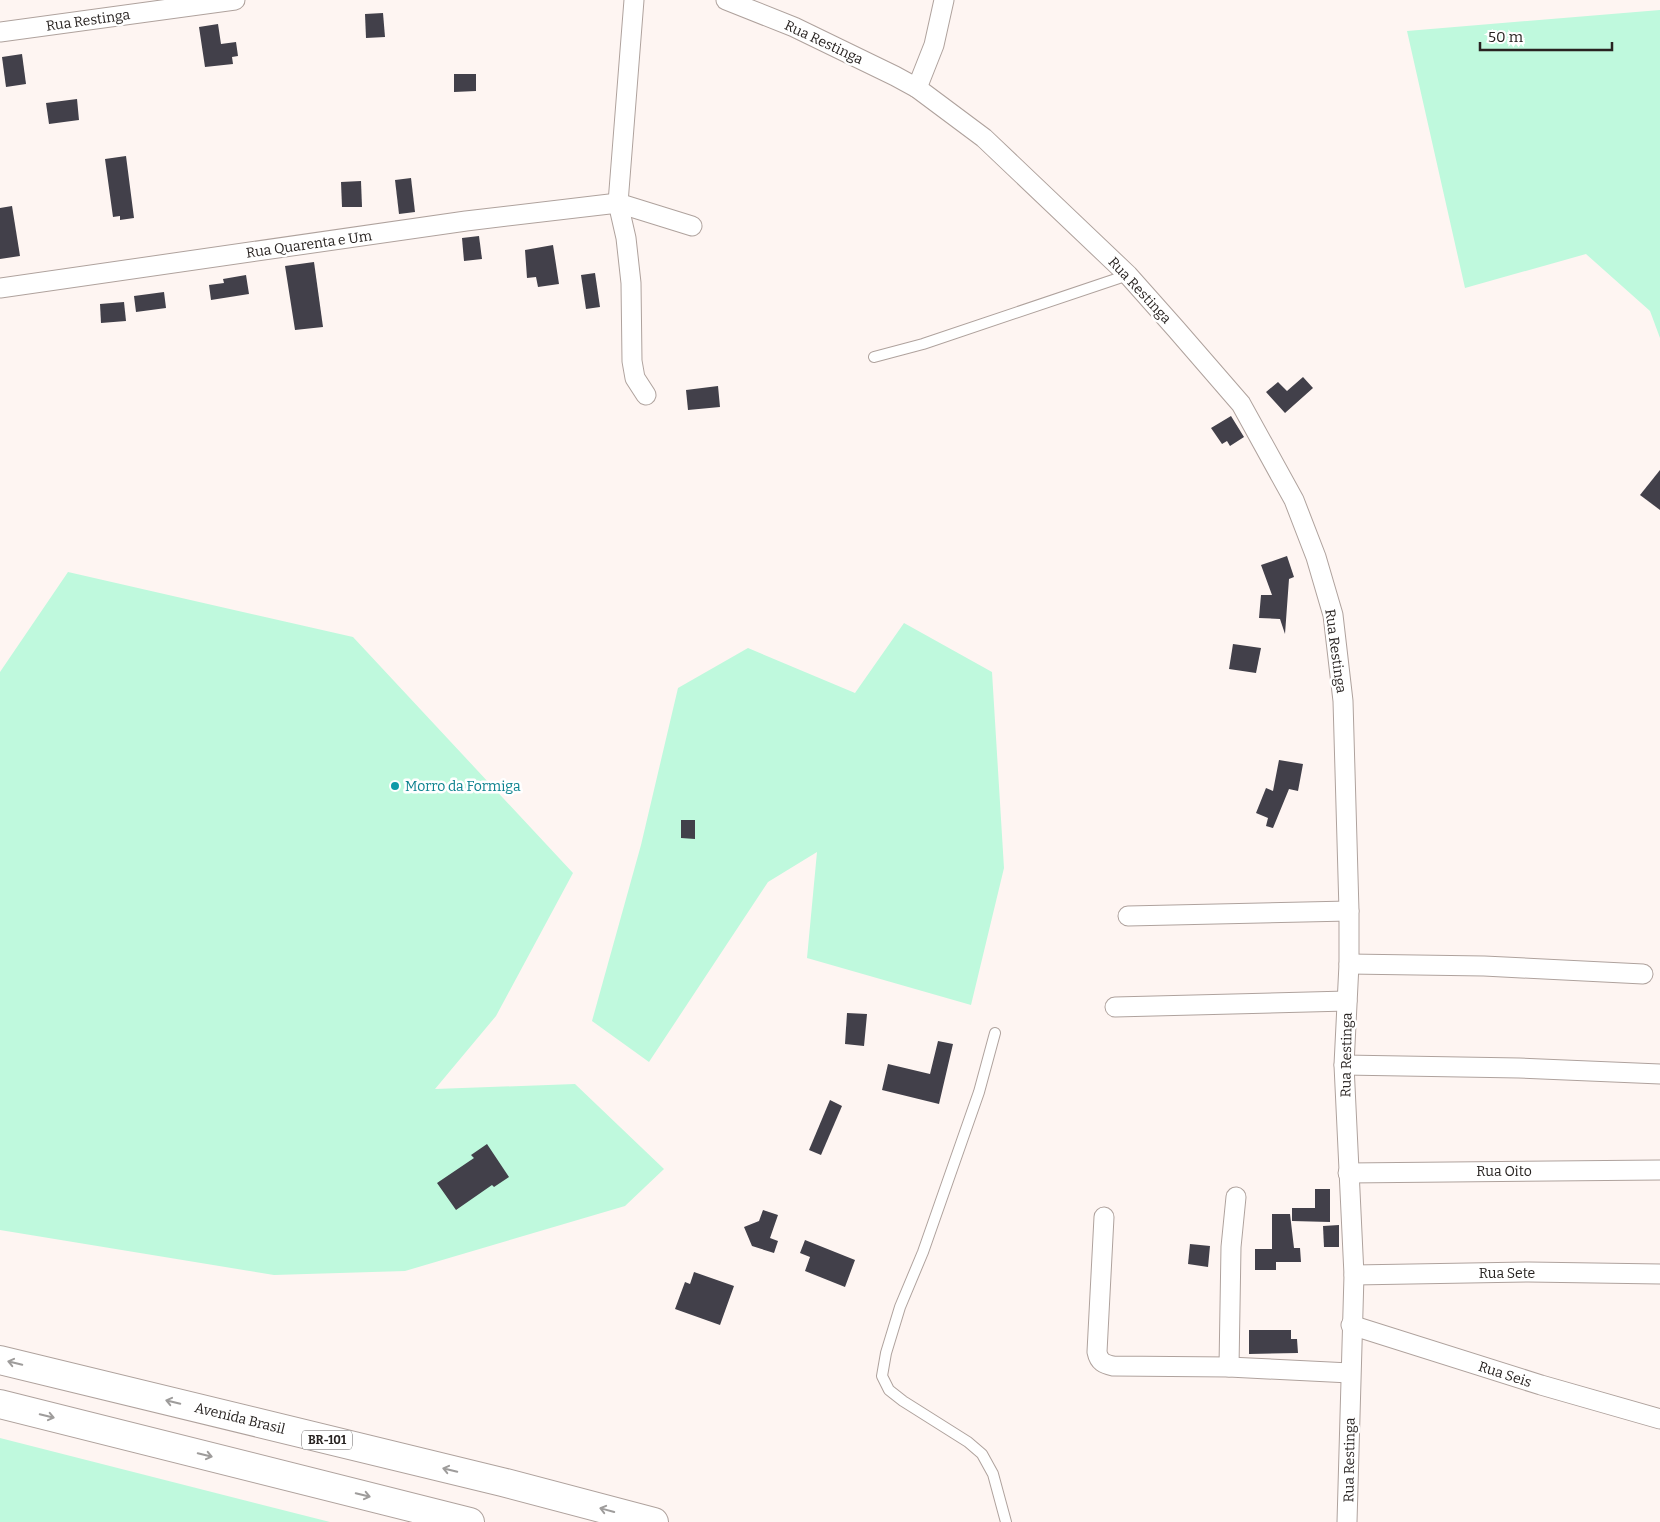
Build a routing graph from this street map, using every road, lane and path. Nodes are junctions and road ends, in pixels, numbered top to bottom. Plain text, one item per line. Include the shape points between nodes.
1 (235, 0) edge
2 (634, 0) edge
3 (726, 0) edge
4 (944, 0) edge
5 (151, 6) edge
6 (0, 32) edge
7 (917, 88) junction
8 (618, 203) junction
9 (692, 226) dead end
10 (1128, 275) junction
11 (0, 288) edge
12 (874, 357) dead end
13 (646, 395) dead end
14 (1350, 911) junction
15 (1128, 916) dead end
16 (1349, 964) junction
17 (1643, 974) dead end
18 (1347, 1001) junction
19 (1115, 1007) dead end
20 (995, 1033) dead end
21 (1344, 1066) junction
22 (1660, 1074) edge
23 (1660, 1170) edge
24 (1348, 1173) junction
25 (1236, 1197) dead end
26 (1104, 1218) dead end
27 (1660, 1274) edge
28 (1354, 1275) junction
29 (1351, 1325) junction
30 (0, 1360) edge
31 (1229, 1367) junction
32 (1350, 1373) junction
33 (0, 1404) edge
34 (1660, 1419) edge
35 (470, 1522) edge
36 (654, 1522) edge
37 (1006, 1522) edge
38 (1347, 1522) edge

1 - 5 street, Rua Restinga
2 - 8 street
3 - 7 street, Rua Restinga via 794,27
4 - 7 street via 934,45
5 - 6 street, Rua Restinga
7 - 10 street, Rua Restinga via 984,138
8 - 9 street, Rua Quarenta e Um
8 - 11 street, Rua Quarenta e Um via 466,221
8 - 13 street via 630,275 632,361 635,378
10 - 12 lane via 923,344
10 - 14 street, Rua Restinga via 1241,404 1294,500 1316,557 1333,615 1342,701
14 - 15 street
14 - 16 street, Rua Restinga
16 - 17 street via 1484,966
16 - 18 street, Rua Restinga
18 - 19 street
18 - 21 street, Rua Restinga
20 - 37 lane via 979,1092 923,1252 900,1307 882,1376 889,1390 903,1401 982,1454 993,1474
21 - 22 street
21 - 24 street, Rua Restinga
23 - 24 street, Rua Oito
24 - 28 street, Rua Restinga
25 - 31 street
26 - 31 street via 1098,1359 1113,1366
27 - 28 street, Rua Sete
28 - 29 street, Rua Restinga
29 - 32 street, Rua Restinga
29 - 34 street, Rua Seis via 1541,1386
36 -> 30 highway, Avenida Brasil / BR-101
31 - 32 street
32 - 38 street, Rua Restinga
33 -> 35 highway

